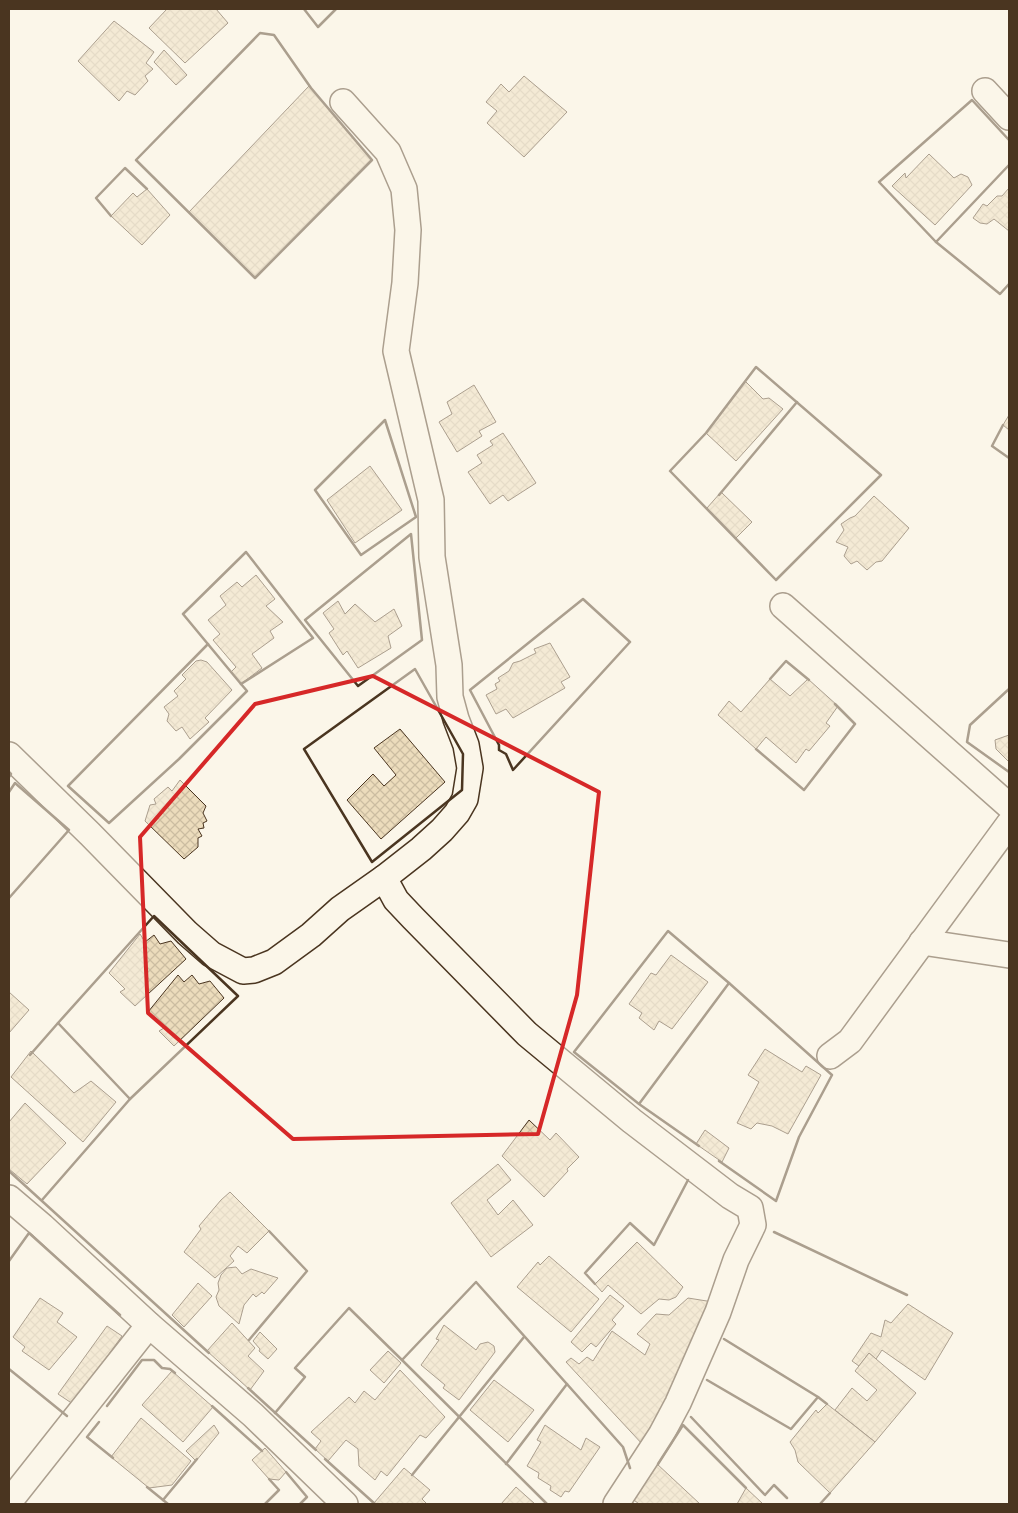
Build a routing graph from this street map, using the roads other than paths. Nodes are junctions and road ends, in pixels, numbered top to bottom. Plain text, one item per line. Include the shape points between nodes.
1 (986, 91) dead end
2 (343, 102) dead end
3 (1009, 117) edge
4 (782, 606) dead end
5 (9, 754) edge
6 (1009, 806) edge
7 (1009, 824) edge
8 (384, 878) junction
9 (922, 942) junction
10 (1009, 955) edge
11 (830, 1056) dead end
12 (9, 1198) edge
13 (149, 1325) junction
14 (9, 1502) edge
15 (345, 1504) edge
16 (616, 1504) edge

1 - 3 street
2 - 8 street via 388,152 404,189 408,230 396,351 431,500 432,557 449,666 450,696 470,768 465,798 458,813 421,849
4 - 6 street
5 - 8 street via 187,933 211,954 243,971 274,962
7 - 9 street
8 - 16 street via 396,900 527,1034 632,1121 750,1208 753,1225 678,1403 661,1436
9 - 10 street
9 - 11 street via 850,1041
12 - 13 street
13 - 14 street
13 - 15 street via 253,1415

